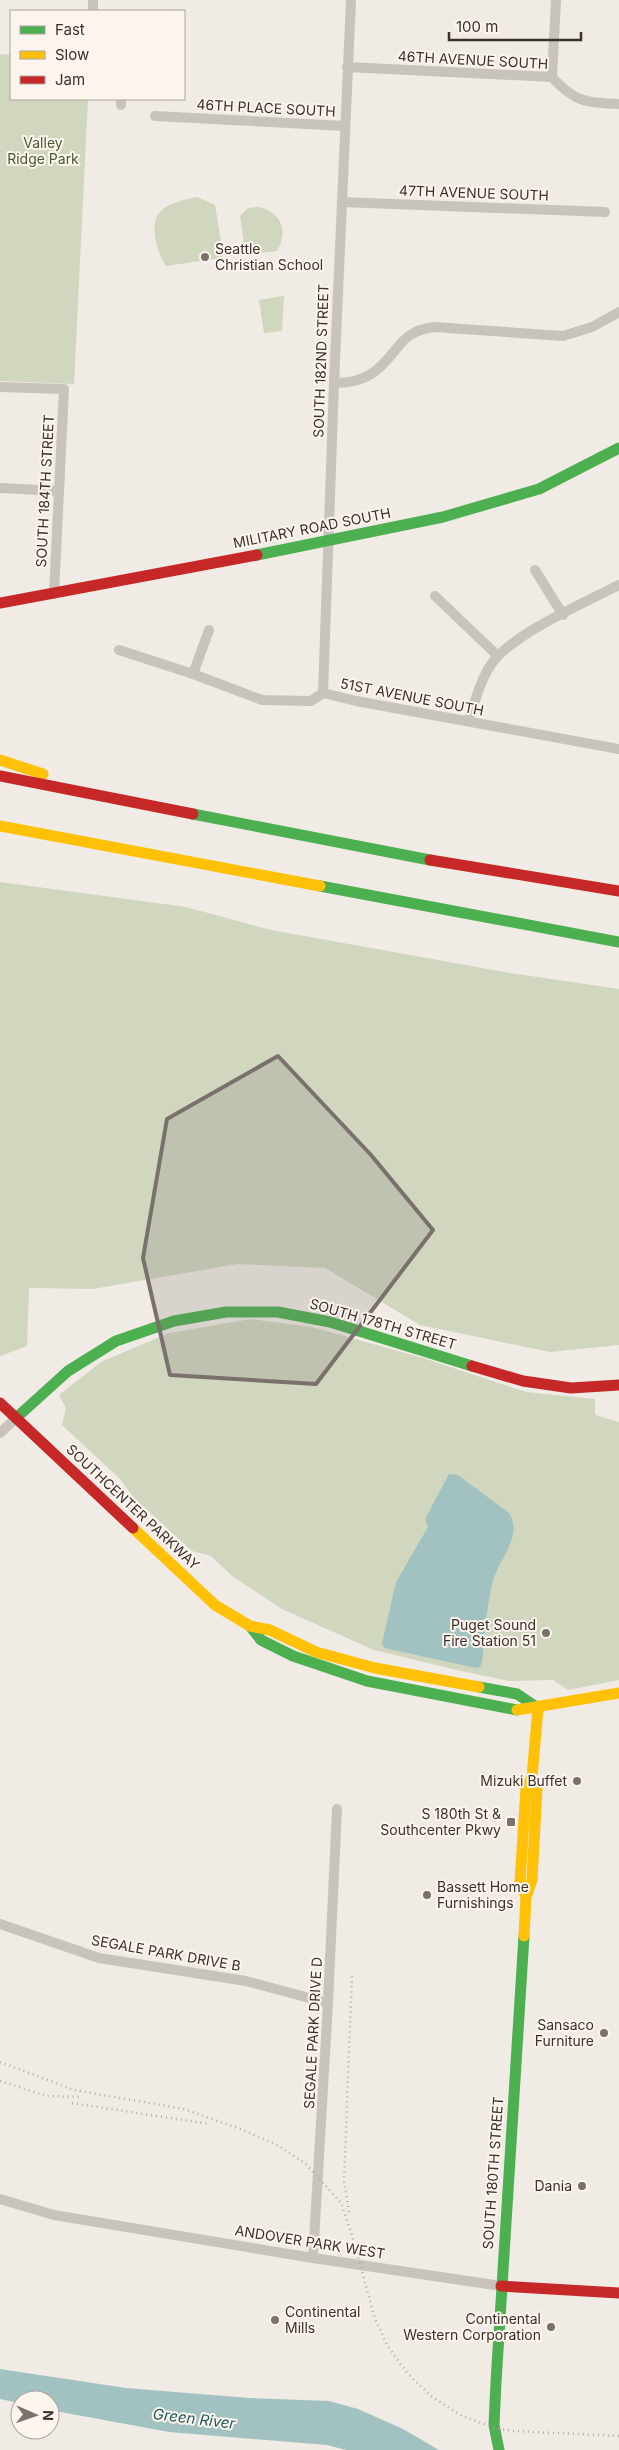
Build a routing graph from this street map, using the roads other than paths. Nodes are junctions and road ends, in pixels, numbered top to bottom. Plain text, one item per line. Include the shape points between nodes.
1 (351, 0) edge
2 (556, 0) edge
3 (347, 67) junction
4 (552, 77) junction
5 (619, 104) edge
6 (156, 116) dead end
7 (345, 126) junction
8 (342, 202) junction
9 (605, 212) dead end
10 (619, 312) edge
11 (334, 383) junction
12 (0, 387) edge
13 (619, 448) edge
14 (0, 488) edge
15 (59, 491) junction
16 (328, 542) junction
17 (535, 570) dead end
18 (619, 584) edge
19 (54, 594) junction
20 (435, 596) dead end
21 (0, 603) edge
22 (563, 615) junction
23 (209, 630) dead end
24 (119, 650) dead end
25 (498, 656) junction
26 (193, 674) junction
27 (323, 694) junction
28 (468, 721) junction
29 (619, 749) edge
30 (0, 760) edge
31 (0, 776) edge
32 (130, 800) junction
33 (0, 826) edge
34 (619, 891) edge
35 (619, 942) edge
36 (619, 1385) edge
37 (0, 1403) edge
38 (16, 1418) junction
39 (0, 1433) edge
40 (250, 1626) junction
41 (619, 1693) edge
42 (538, 1708) junction
43 (337, 1809) dead end
44 (0, 1924) edge
45 (328, 2002) junction
46 (0, 2198) edge
47 (313, 2258) junction
48 (501, 2286) junction
49 (619, 2293) edge
50 (499, 2450) edge

1 - 3 street, SOUTH 182ND STREET
2 - 4 street
3 - 4 street, 46TH AVENUE SOUTH
3 - 7 street, SOUTH 182ND STREET
4 - 5 street, 46TH AVENUE SOUTH via 572,96 583,101
6 - 7 street, 46TH PLACE SOUTH
7 - 8 street, SOUTH 182ND STREET
8 - 9 street, 47TH AVENUE SOUTH
8 - 11 street, SOUTH 182ND STREET
10 - 11 street via 592,327 563,336 422,328 405,337 375,372 351,383
11 - 16 street, SOUTH 182ND STREET
12 - 15 street, SOUTH 184TH STREET via 64,389
13 - 16 main road, MILITARY ROAD SOUTH via 539,490 443,517
14 - 15 street
15 - 19 street, SOUTH 184TH STREET
16 - 19 main road, MILITARY ROAD SOUTH
16 - 27 street, SOUTH 182ND STREET
17 - 22 street
18 - 22 street
19 - 21 main road, MILITARY ROAD SOUTH
20 - 25 street
22 - 25 street
23 - 26 street
24 - 26 street, 51ST AVENUE SOUTH
25 - 28 street via 482,682
26 - 27 street, 51ST AVENUE SOUTH via 262,700 311,701
27 - 28 street, 51ST AVENUE SOUTH
28 - 29 street, 51ST AVENUE SOUTH
30 - 32 main road
31 - 32 main road
32 - 34 main road via 413,857
33 - 35 main road
36 - 38 main road, SOUTH 178TH STREET via 571,1388 523,1381 330,1322 278,1312 226,1312 174,1321 116,1341 68,1371
37 - 38 main road, SOUTHCENTER PARKWAY
38 - 39 street
38 - 40 main road, SOUTHCENTER PARKWAY via 215,1605
40 - 42 main road, SOUTHCENTER PARKWAY via 270,1630 316,1652 375,1668 517,1694
40 - 42 main road, SOUTHCENTER PARKWAY via 261,1640 293,1656 367,1681 514,1711
41 - 42 main road, SOUTHCENTER PARKWAY
42 - 48 main road, SOUTH 180TH STREET via 532,1777 526,1788 520,1872 526,1898
43 - 45 street, SEGALE PARK DRIVE D
44 - 45 street, SEGALE PARK DRIVE B via 99,1958 246,1981
45 - 47 street, SEGALE PARK DRIVE D
46 - 47 street, ANDOVER PARK WEST via 54,2215
47 - 48 street, ANDOVER PARK WEST
48 - 49 main road, ANDOVER PARK WEST
48 - 50 main road, SOUTH 180TH STREET via 494,2425

